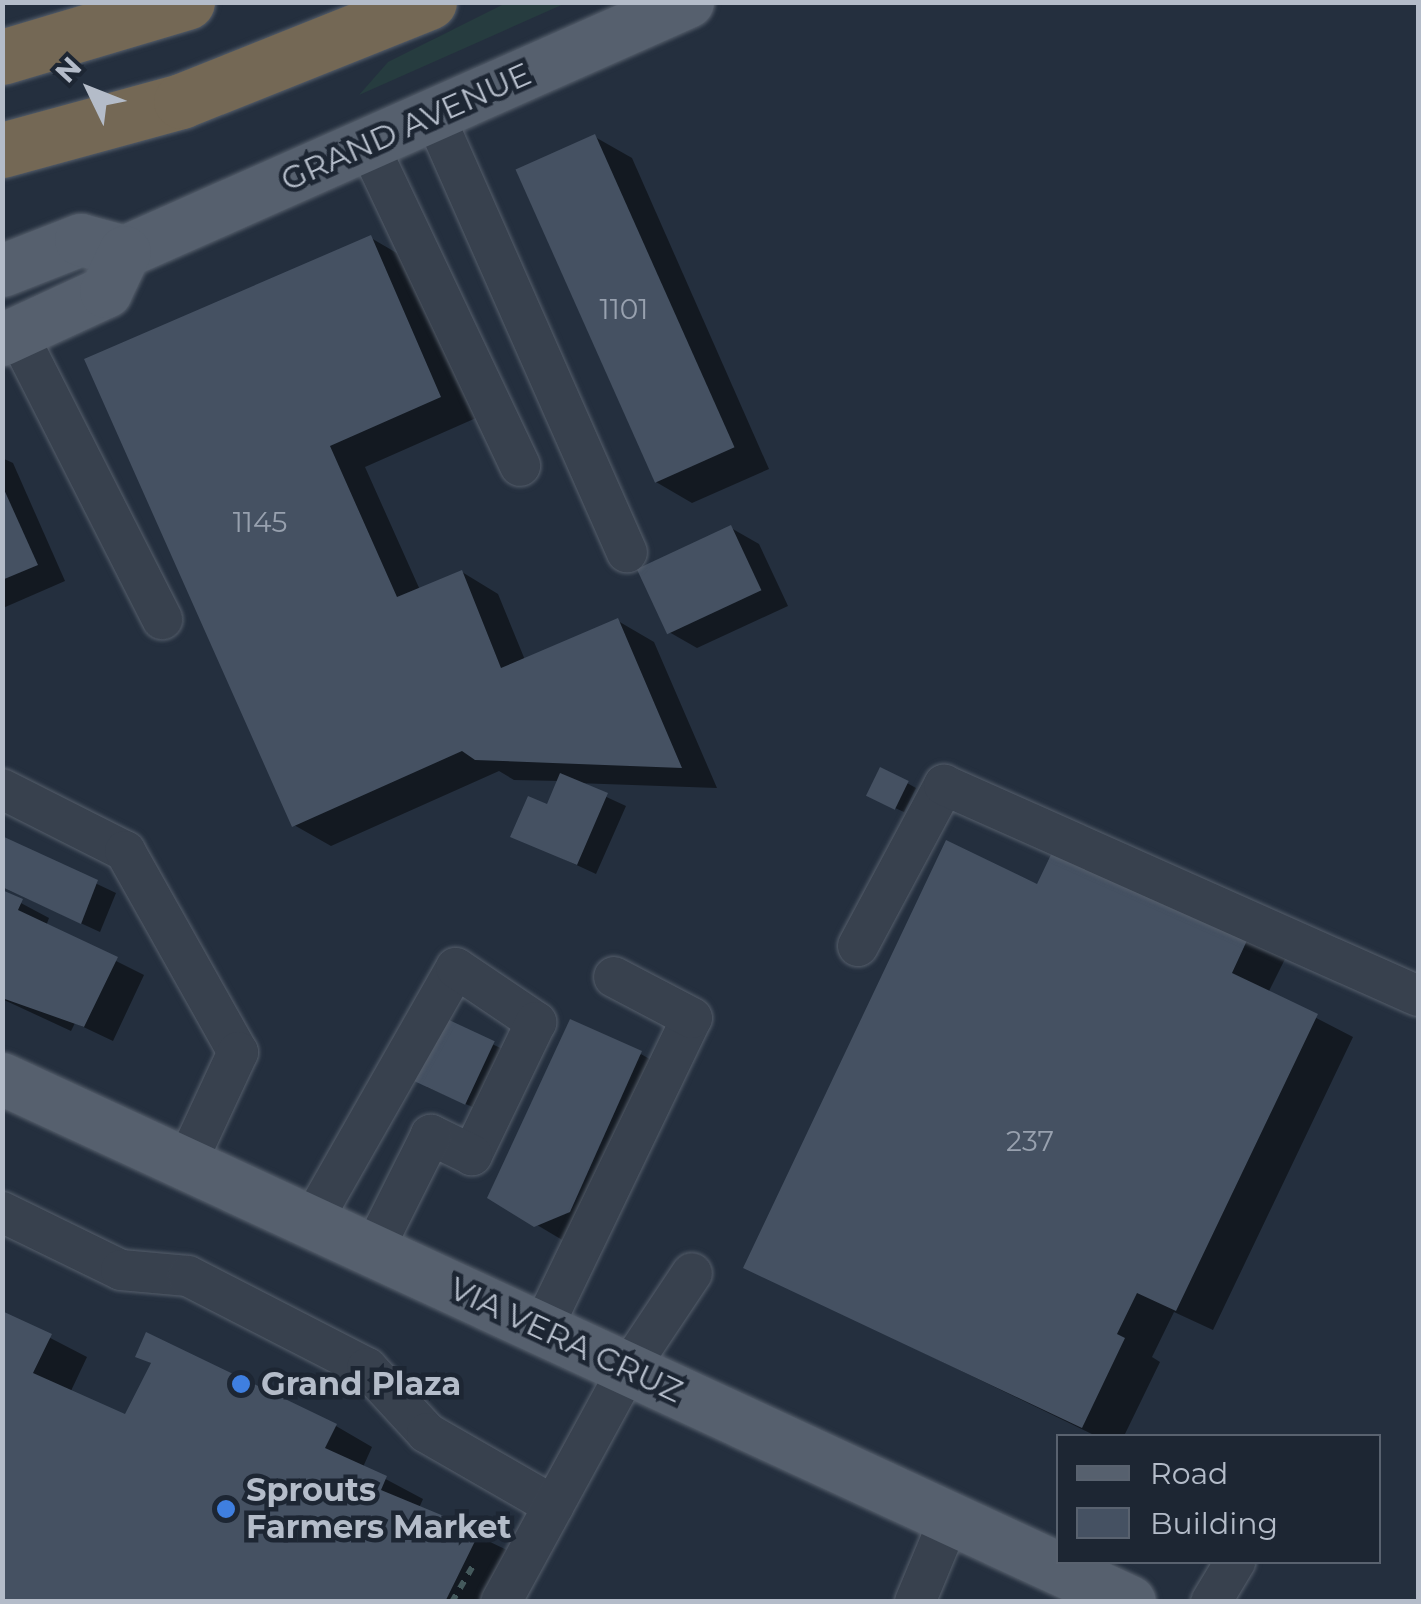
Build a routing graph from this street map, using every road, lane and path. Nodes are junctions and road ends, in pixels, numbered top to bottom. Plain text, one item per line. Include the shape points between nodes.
1 (187, 2) edge
2 (429, 2) edge
3 (688, 2) edge
4 (2, 57) edge
5 (434, 115) junction
6 (368, 144) junction
7 (2, 150) edge
8 (124, 252) junction
9 (2, 272) edge
10 (10, 337) edge
11 (520, 466) dead end
12 (626, 552) dead end
13 (162, 619) dead end
14 (2, 790) edge
15 (858, 946) dead end
16 (614, 977) dead end
17 (1418, 996) edge
18 (2, 1079) edge
19 (186, 1164) junction
20 (2, 1212) edge
21 (311, 1222) junction
22 (373, 1251) junction
23 (692, 1273) dead end
24 (542, 1330) junction
25 (628, 1369) junction
26 (554, 1506) junction
27 (950, 1518) junction
28 (1234, 1564) edge
29 (501, 1602) edge
30 (915, 1602) edge
31 (1130, 1602) edge
32 (1211, 1602) edge

1 - 4 highway
2 - 7 highway via 181,101
3 - 5 main road, GRAND AVENUE
5 - 6 main road, GRAND AVENUE
5 - 12 lane
6 - 8 main road, GRAND AVENUE
6 - 11 lane
8 - 9 main road via 81,240
8 - 10 main road via 106,292
10 - 13 lane
14 - 19 lane via 125,851 238,1052
15 - 17 lane via 944,784
16 - 24 lane via 692,1018
18 - 19 main road, VIA VERA CRUZ
19 - 21 main road, VIA VERA CRUZ
20 - 26 lane via 121,1270 188,1276 367,1368 427,1433
21 - 22 main road, VIA VERA CRUZ
21 - 22 lane via 456,968 536,1022 472,1155 432,1135
22 - 24 main road, VIA VERA CRUZ
23 - 25 lane
24 - 25 main road, VIA VERA CRUZ
25 - 26 lane
25 - 27 main road, VIA VERA CRUZ
26 - 29 lane
27 - 30 lane
27 - 31 main road, VIA VERA CRUZ
28 - 32 lane

